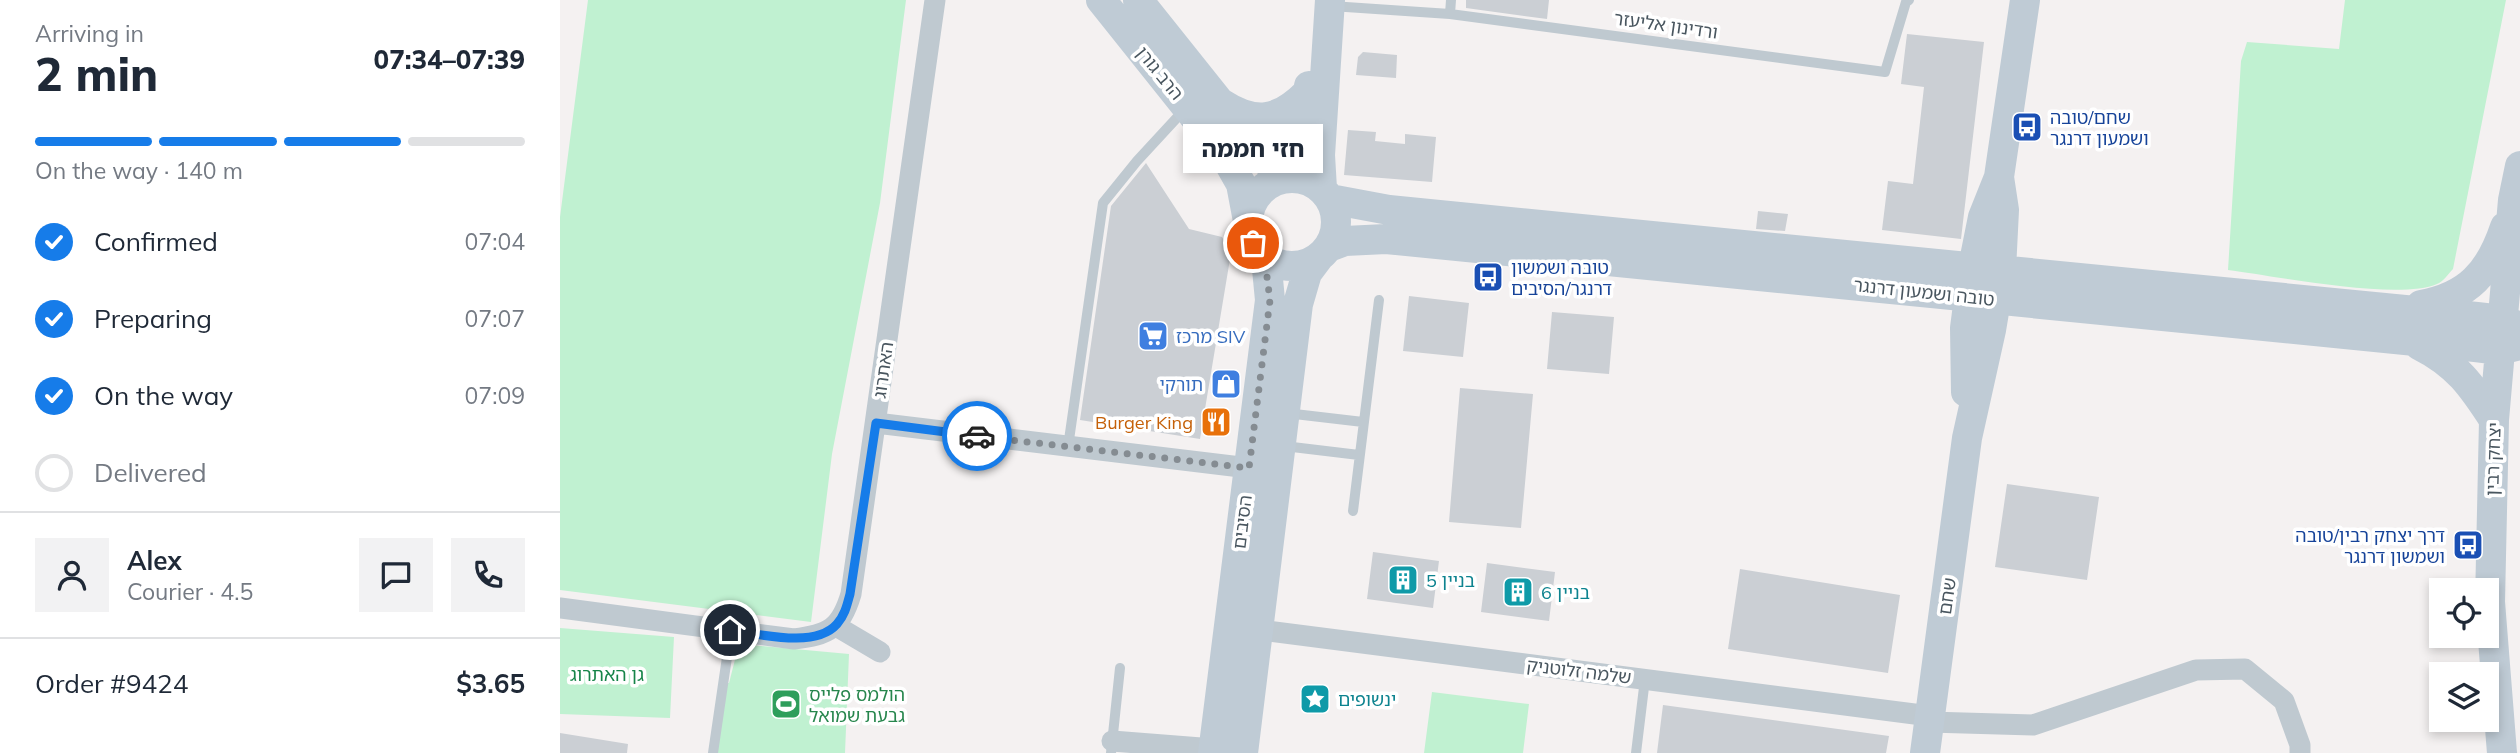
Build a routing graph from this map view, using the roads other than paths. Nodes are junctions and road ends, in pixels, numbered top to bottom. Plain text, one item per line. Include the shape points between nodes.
1 (935, 0) edge
2 (1101, 0) edge
3 (1138, 0) edge
4 (1451, 0) edge
5 (1909, 0) edge
6 (2020, 1) edge
7 (1328, 3) edge
8 (1450, 14) junction
9 (1307, 93) junction
10 (1218, 101) junction
11 (1187, 108) junction
12 (2520, 166) edge
13 (1999, 177) junction
14 (1284, 178) junction
15 (1326, 194) junction
16 (2513, 200) junction
17 (2004, 210) junction
18 (1248, 223) junction
19 (1259, 251) junction
20 (1324, 252) junction
21 (2060, 276) junction
22 (1985, 283) junction
23 (1379, 300) dead end
24 (2393, 309) junction
25 (2511, 324) edge
26 (2409, 340) junction
27 (2510, 347) edge
28 (1285, 413) junction
29 (2494, 420) junction
30 (1363, 422) junction
31 (876, 423) junction
32 (1281, 445) junction
33 (1068, 447) junction
34 (1359, 455) junction
35 (1249, 468) junction
36 (1353, 511) dead end
37 (560, 608) edge
38 (836, 626) junction
39 (1244, 628) junction
40 (730, 630) junction
41 (880, 652) dead end
42 (1120, 668) dead end
43 (1645, 679) junction
44 (1930, 719) junction
45 (1112, 747) edge
46 (1223, 752) edge
47 (713, 753) edge
48 (1636, 753) edge
49 (1925, 753) edge
50 (2300, 753) edge
51 (2502, 753) edge

1 - 31 street, האתרוג
2 - 11 street, הרב גורן
3 - 10 street, הרב גורן
4 - 8 lane
5 - 8 lane, ורדינון אליעזר via 1885,72
6 - 13 street, שחם
7 - 8 lane, ורדינון אליעזר
7 - 9 street
7 - 15 street via 1320,155
9 - 10 street via 1284,113 1258,118
9 - 14 street via 1297,149
10 - 14 street, הרב גורן
11 - 18 street, הרב גורן via 1236,173 1245,195
11 - 33 lane via 1103,203
12 - 16 street, יצחק רבין
13 - 17 street, שחם
13 - 22 street, שחם via 1983,217
14 - 15 street via 1312,182
14 - 18 street via 1257,195
15 - 20 street via 1337,223
15 - 22 street, טובה ושמעון דרנגר via 1389,210
16 - 24 street via 2493,255 2467,289 2438,302
16 - 25 street, יצחק רבין
17 - 21 street via 2023,249
17 - 22 street, שחם
18 - 19 street
19 - 20 street via 1270,260 1294,266
19 - 35 street, הסיבים via 1270,300
20 - 22 street, טובה ושמעון דרנגר via 1345,241 1386,239
20 - 28 street, הסיבים via 1302,286
21 - 22 street, טובה ושמעון דרנגר
21 - 24 street, טובה ושמעון דרנגר
22 - 26 street, טובה ושמעון דרנגר
22 - 44 street, שחם via 1965,347 1967,438
23 - 30 lane
24 - 25 street, טובה ושמעון דרנגר
25 - 27 street, יצחק רבין
26 - 27 street, טובה ושמעון דרנגר
26 - 29 street via 2459,372
27 - 29 street, יצחק רבין
28 - 30 lane
28 - 32 street, הסיבים
29 - 51 street, יצחק רבין via 2490,602
30 - 34 lane
31 - 33 street
31 - 38 street, האתרוג via 850,594
32 - 34 lane
32 - 39 street, הסיבים
33 - 35 street
34 - 36 lane
35 - 39 street, הסיבים
37 - 40 street
38 - 40 street via 794,639
38 - 41 street
39 - 43 street, שלמה זלוטניק
39 - 46 street, הסיבים
40 - 47 lane
42 - 45 lane
43 - 44 street, שלמה זלוטניק
43 - 48 lane
44 - 49 street, שחם
44 - 50 street, שלמה זלוטניק via 2033,725 2196,670 2245,669 2284,701
45 - 46 street

